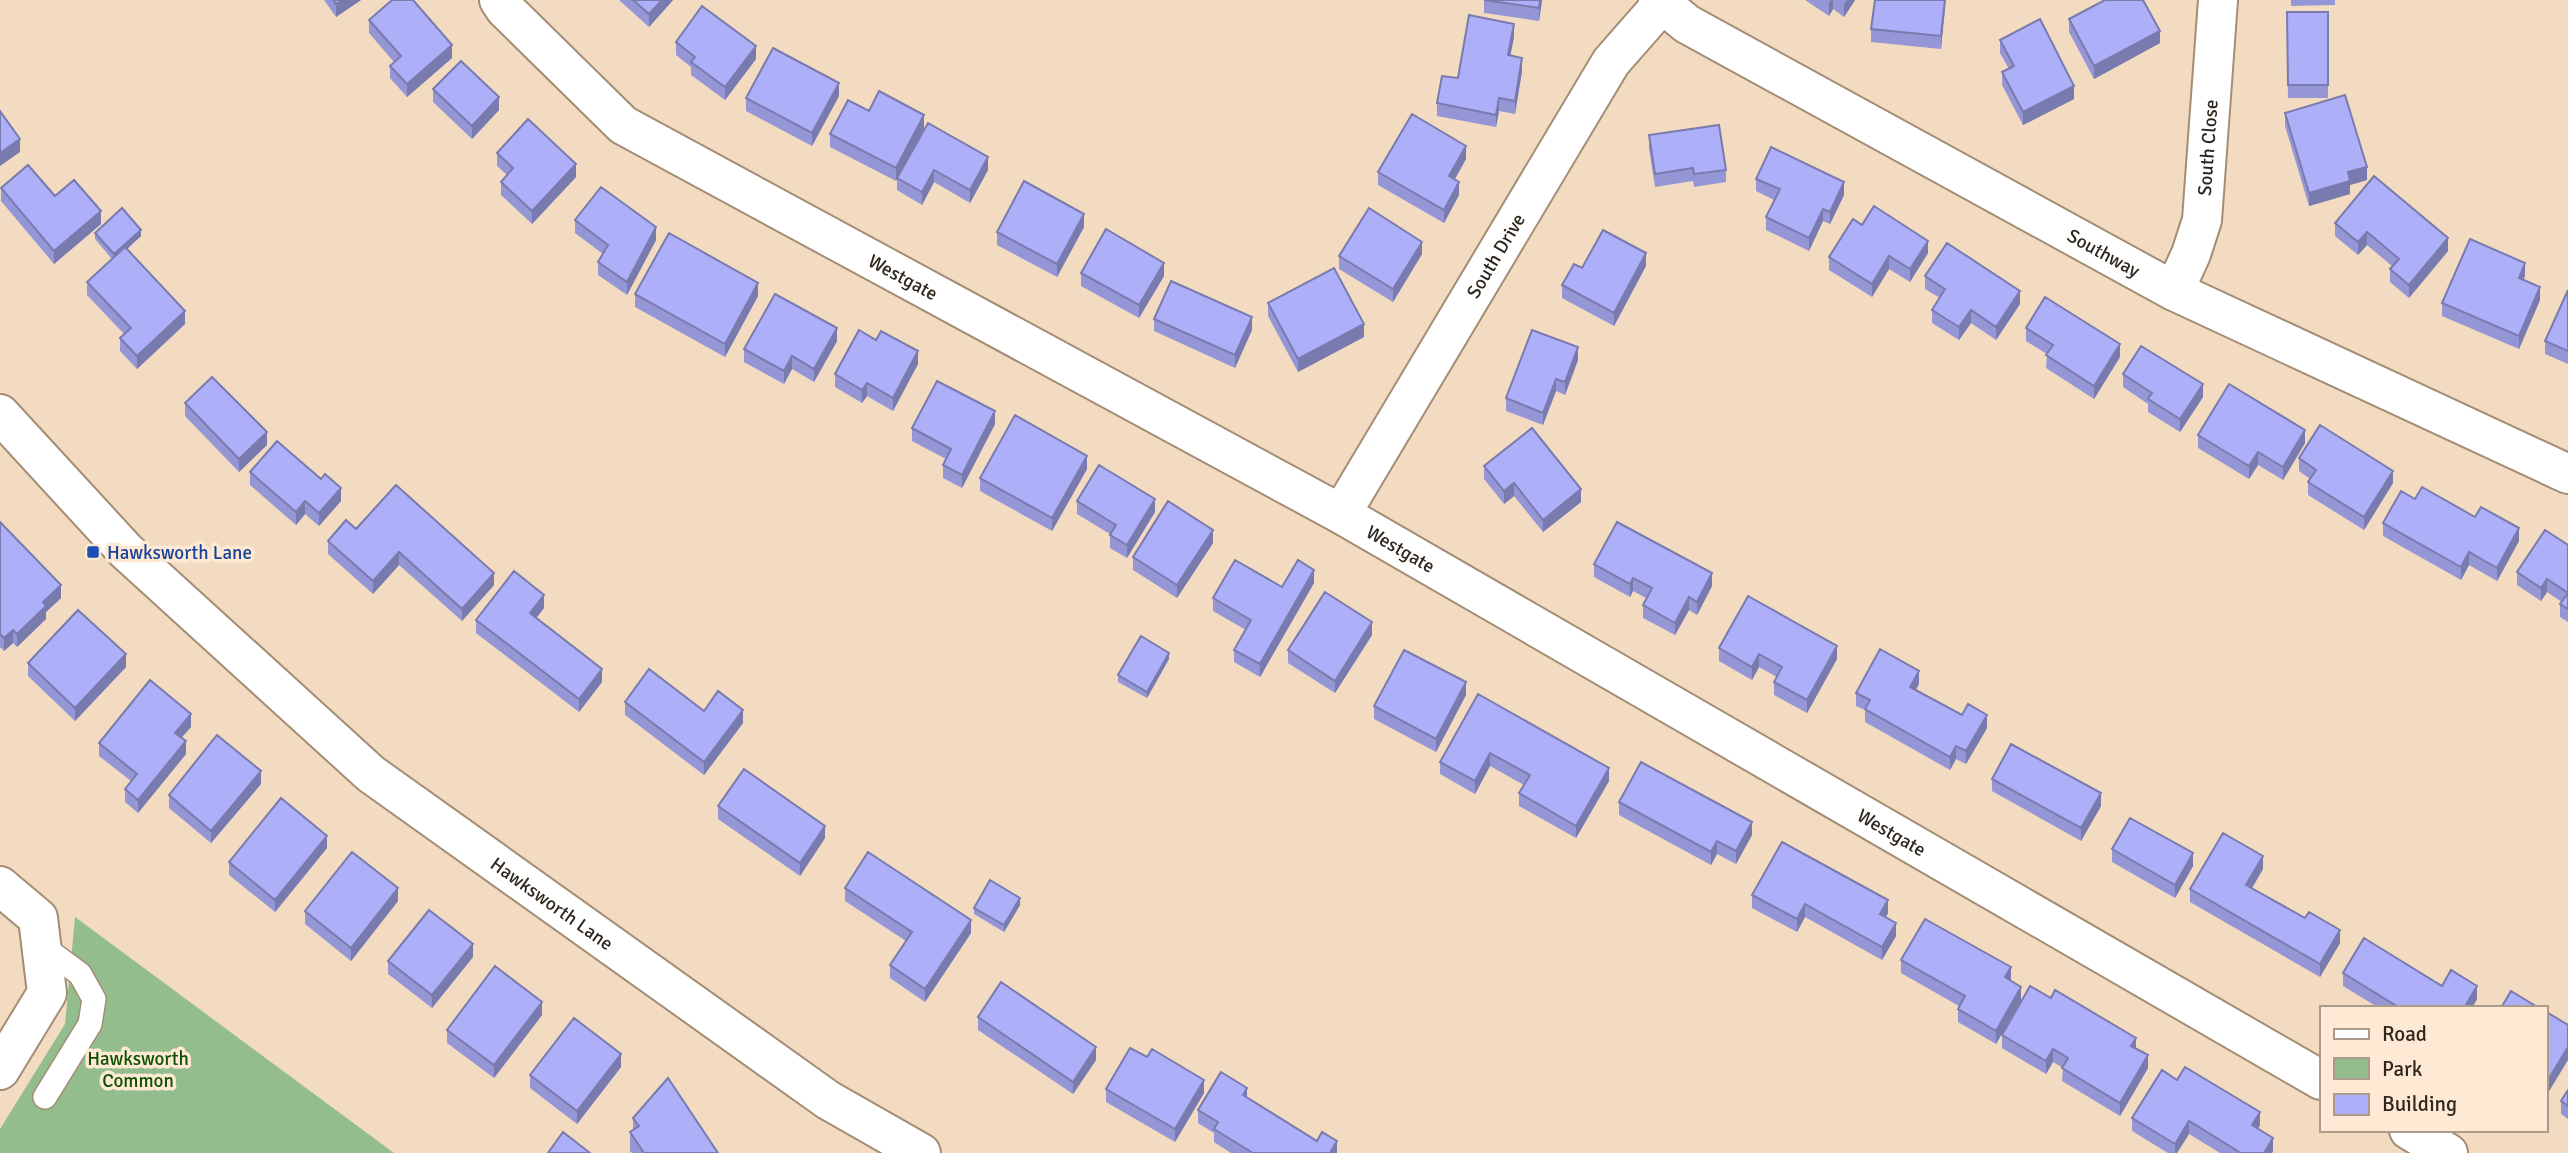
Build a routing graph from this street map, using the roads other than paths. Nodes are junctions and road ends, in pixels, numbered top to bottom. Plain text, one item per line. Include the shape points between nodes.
1 (499, 0) edge
2 (2218, 0) edge
3 (1660, 3) edge
4 (2174, 291) junction
5 (0, 414) edge
6 (2568, 474) edge
7 (1341, 514) junction
8 (0, 886) edge
9 (41, 946) junction
10 (0, 1070) edge
11 (2320, 1079) edge
12 (45, 1097) dead end
13 (2412, 1132) edge
14 (921, 1153) edge
15 (2448, 1153) edge

1 - 7 street, Westgate via 623,125
2 - 4 street, South Close via 2202,220
3 - 4 street, Southway via 1687,24
3 - 7 street, South Drive via 1611,62
4 - 6 street, Southway
5 - 14 street, Hawksworth Lane via 126,551 371,774 828,1100
7 - 11 street, Westgate
8 - 9 street via 38,918
9 - 10 street via 47,993
9 - 12 lane via 80,974 94,999 90,1024
13 - 15 street

